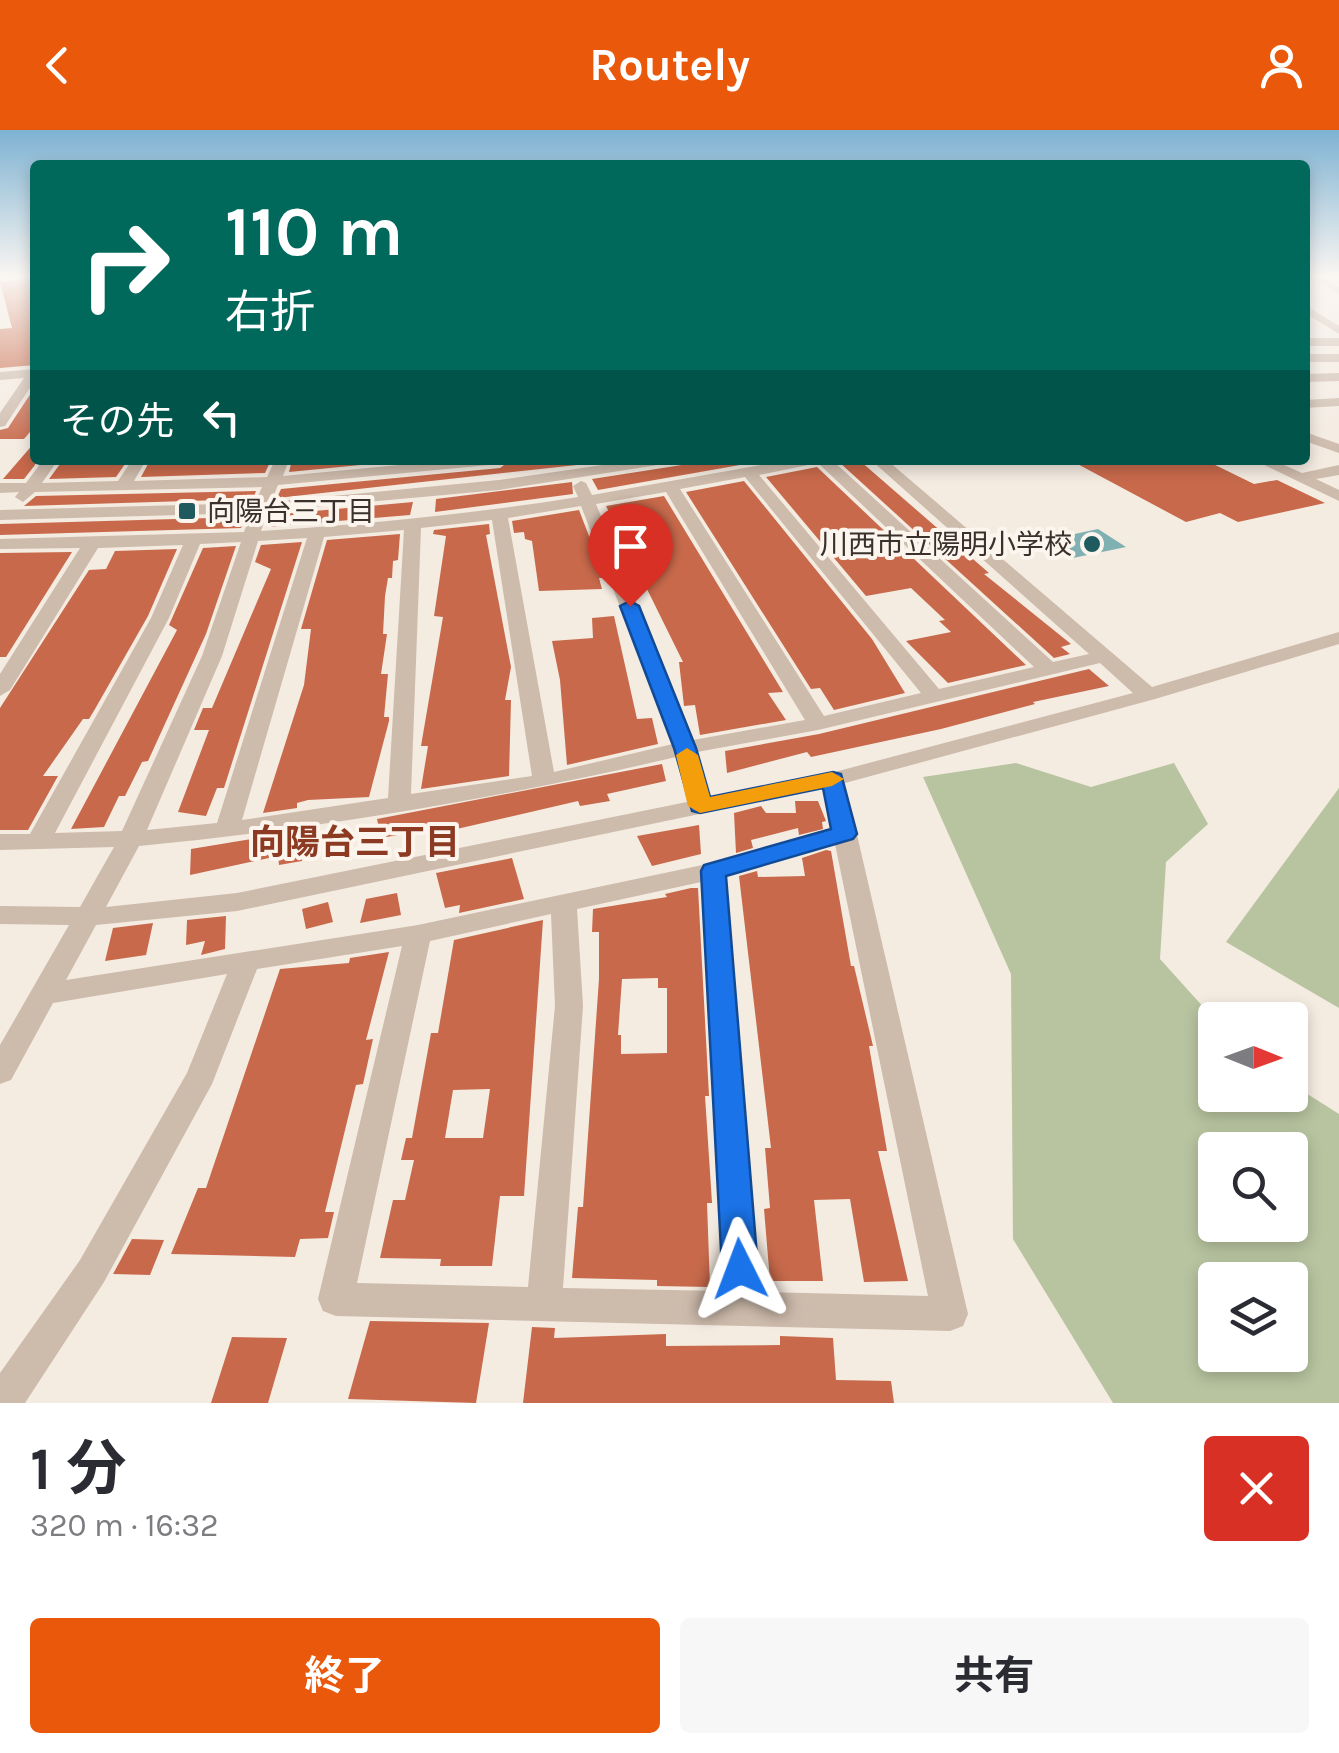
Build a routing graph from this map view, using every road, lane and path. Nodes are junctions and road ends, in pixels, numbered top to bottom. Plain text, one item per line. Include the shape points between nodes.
1 (1310, 342) edge
2 (1339, 342) edge
3 (1310, 358) edge
4 (1339, 358) edge
5 (30, 373) edge
6 (0, 376) edge
7 (1339, 377) edge
8 (1310, 378) edge
9 (30, 379) edge
10 (1339, 402) edge
11 (1310, 404) edge
12 (0, 423) edge
13 (1339, 433) edge
14 (1310, 436) edge
15 (1310, 438) edge
16 (1339, 449) edge
17 (47, 465) edge
18 (136, 465) edge
19 (281, 465) edge
20 (402, 465) edge
21 (610, 465) edge
22 (786, 465) edge
23 (829, 465) edge
24 (884, 465) edge
25 (1272, 465) edge
26 (332, 468) edge
27 (1339, 470) edge
28 (748, 472) junction
29 (576, 475) junction
30 (1302, 478) junction
31 (277, 479) junction
32 (671, 486) junction
33 (122, 487) junction
34 (0, 488) edge
35 (31, 488) junction
36 (1339, 496) edge
37 (588, 500) junction
38 (262, 506) junction
39 (499, 514) junction
40 (3, 515) edge
41 (413, 523) junction
42 (317, 532) junction
43 (252, 535) junction
44 (194, 539) junction
45 (92, 544) junction
46 (1, 545) edge
47 (1339, 638) edge
48 (1101, 657) junction
49 (1048, 668) junction
50 (0, 690) edge
51 (933, 695) junction
52 (1148, 695) junction
53 (818, 724) junction
54 (685, 748) junction
55 (833, 779) junction
56 (544, 781) junction
57 (399, 802) junction
58 (700, 806) junction
59 (227, 830) junction
60 (844, 834) junction
61 (131, 839) junction
62 (0, 842) edge
63 (37, 844) junction
64 (713, 871) junction
65 (564, 903) junction
66 (0, 914) edge
67 (88, 916) junction
68 (418, 934) junction
69 (246, 960) junction
70 (44, 994) junction
71 (0, 1072) edge
72 (544, 1304) junction
73 (742, 1309) junction
74 (2, 1403) edge

1 - 2 street
3 - 4 street
5 - 6 street
7 - 8 street
9 - 12 street
10 - 11 street
13 - 14 street
15 - 16 street
17 - 35 street
18 - 33 street
19 - 31 street
20 - 26 street
21 - 29 street
22 - 28 street
23 - 49 street
24 - 48 street
25 - 30 street
26 - 31 street
27 - 30 street
28 - 32 street
28 - 51 street
29 - 37 street
29 - 38 street
30 - 36 street
31 - 33 street
31 - 38 street
32 - 37 street
32 - 53 street
33 - 35 street
34 - 35 street
35 - 40 street
37 - 39 street
37 - 54 street
38 - 40 street
38 - 43 street
39 - 41 street
39 - 56 street
41 - 42 street
41 - 57 street
42 - 43 street
42 - 59 street
43 - 44 street
43 - 61 street via 212,656
44 - 45 street
44 - 63 street via 160,618
45 - 46 street
45 - 50 street
47 - 52 street
48 - 49 street
48 - 52 street
49 - 51 street
51 - 53 street
52 - 55 street
53 - 54 street
54 - 56 street
54 - 58 street
55 - 58 street
55 - 60 street
56 - 57 street
57 - 59 street
58 - 67 street via 237,902
59 - 61 street
60 - 64 street
60 - 73 street via 950,1314
61 - 63 street
61 - 67 street
62 - 63 street
64 - 65 street
64 - 73 street
65 - 68 street
65 - 72 street via 569,1006
66 - 67 street
67 - 70 street
68 - 69 street
68 - 72 street via 336,1298
69 - 70 street
69 - 74 street via 202,1076 92,1271
70 - 71 street
72 - 73 street

